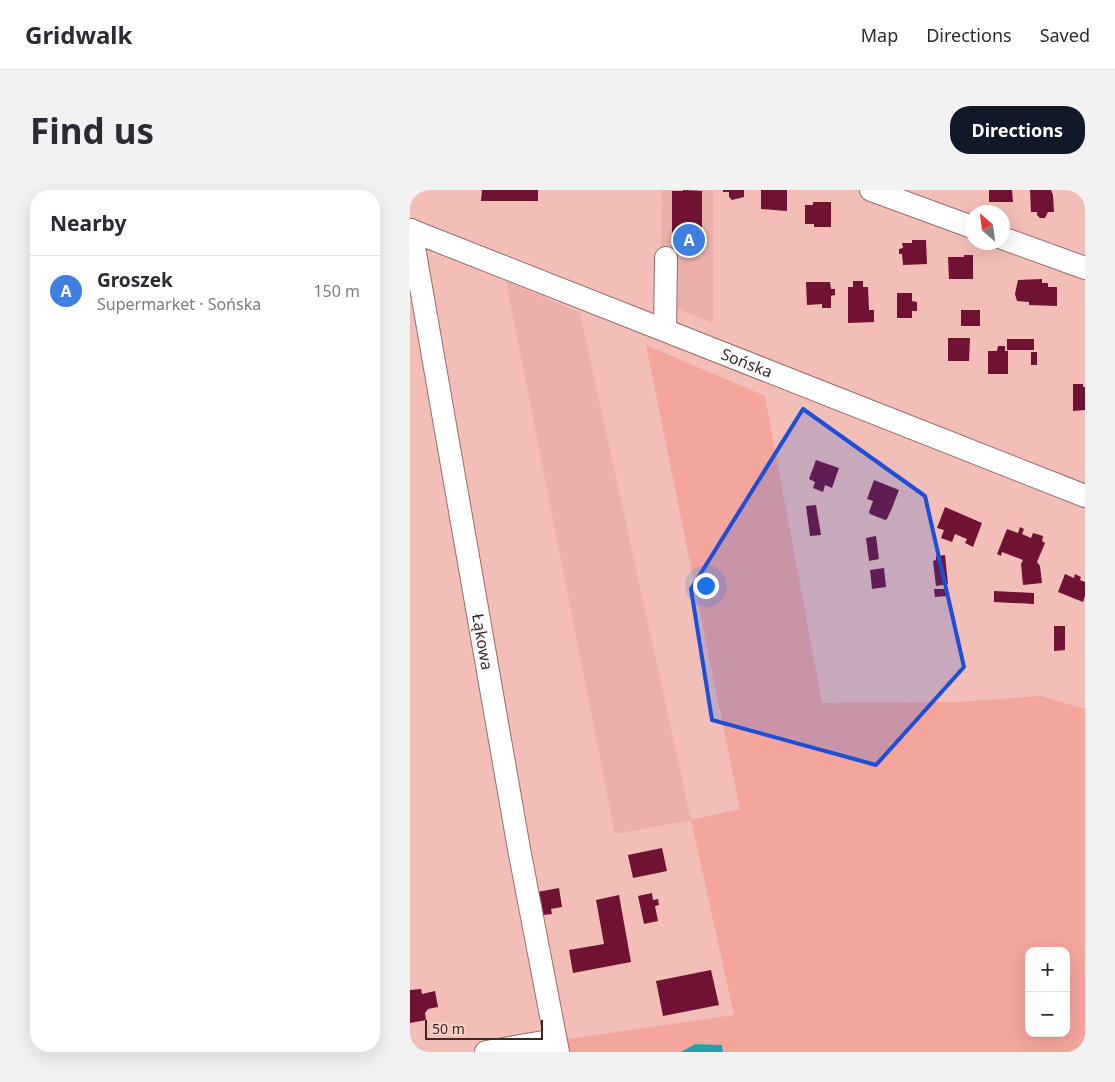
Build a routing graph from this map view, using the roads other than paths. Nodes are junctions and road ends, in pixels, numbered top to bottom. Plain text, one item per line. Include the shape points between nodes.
1 (871, 190) edge
2 (965, 224) edge
3 (410, 230) edge
4 (1010, 241) edge
5 (666, 258) dead end
6 (1085, 268) edge
7 (665, 330) junction
8 (1085, 496) edge
9 (556, 1046) edge
10 (486, 1052) edge

1 - 2 street
3 - 7 street, Sońska
3 - 9 street, Łąkowa
4 - 6 street
5 - 7 street
7 - 8 street, Sońska
9 - 10 street

